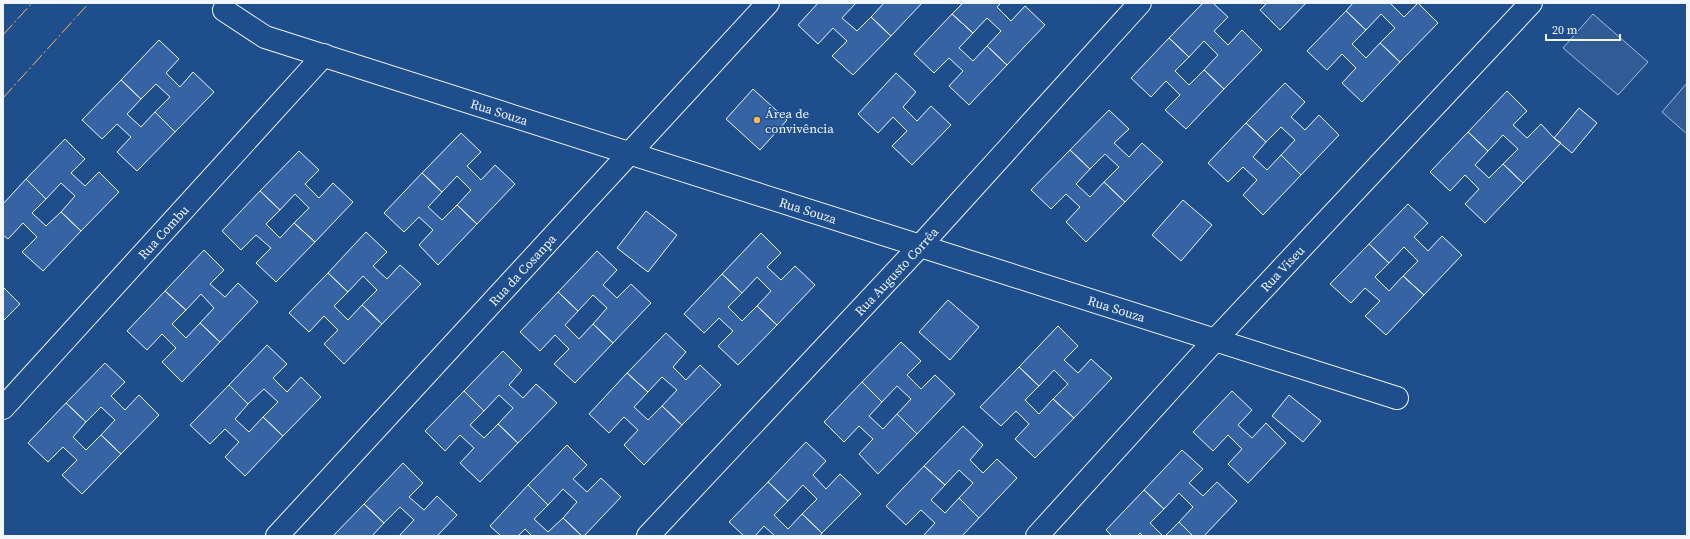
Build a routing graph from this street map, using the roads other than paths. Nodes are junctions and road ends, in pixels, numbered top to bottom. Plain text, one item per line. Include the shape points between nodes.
1 (768, 3) edge
2 (1140, 3) edge
3 (1531, 3) edge
4 (224, 10) dead end
5 (324, 56) junction
6 (631, 153) junction
7 (920, 246) junction
8 (1215, 340) junction
9 (1397, 398) dead end
10 (3, 408) edge
11 (277, 536) edge
12 (648, 536) edge
13 (1036, 536) edge

1 - 6 street, Rua da Cosanpa
2 - 7 street, Rua Augusto Corrêa
3 - 8 street, Rua Viseu
4 - 5 street, Rua Souza via 265,37
5 - 6 street, Rua Souza
5 - 10 street, Rua Combu
6 - 7 street, Rua Souza
6 - 11 street, Rua da Cosanpa
7 - 8 street, Rua Souza
7 - 12 street, Rua Augusto Corrêa
8 - 9 street, Rua Souza
8 - 13 street, Rua Viseu

